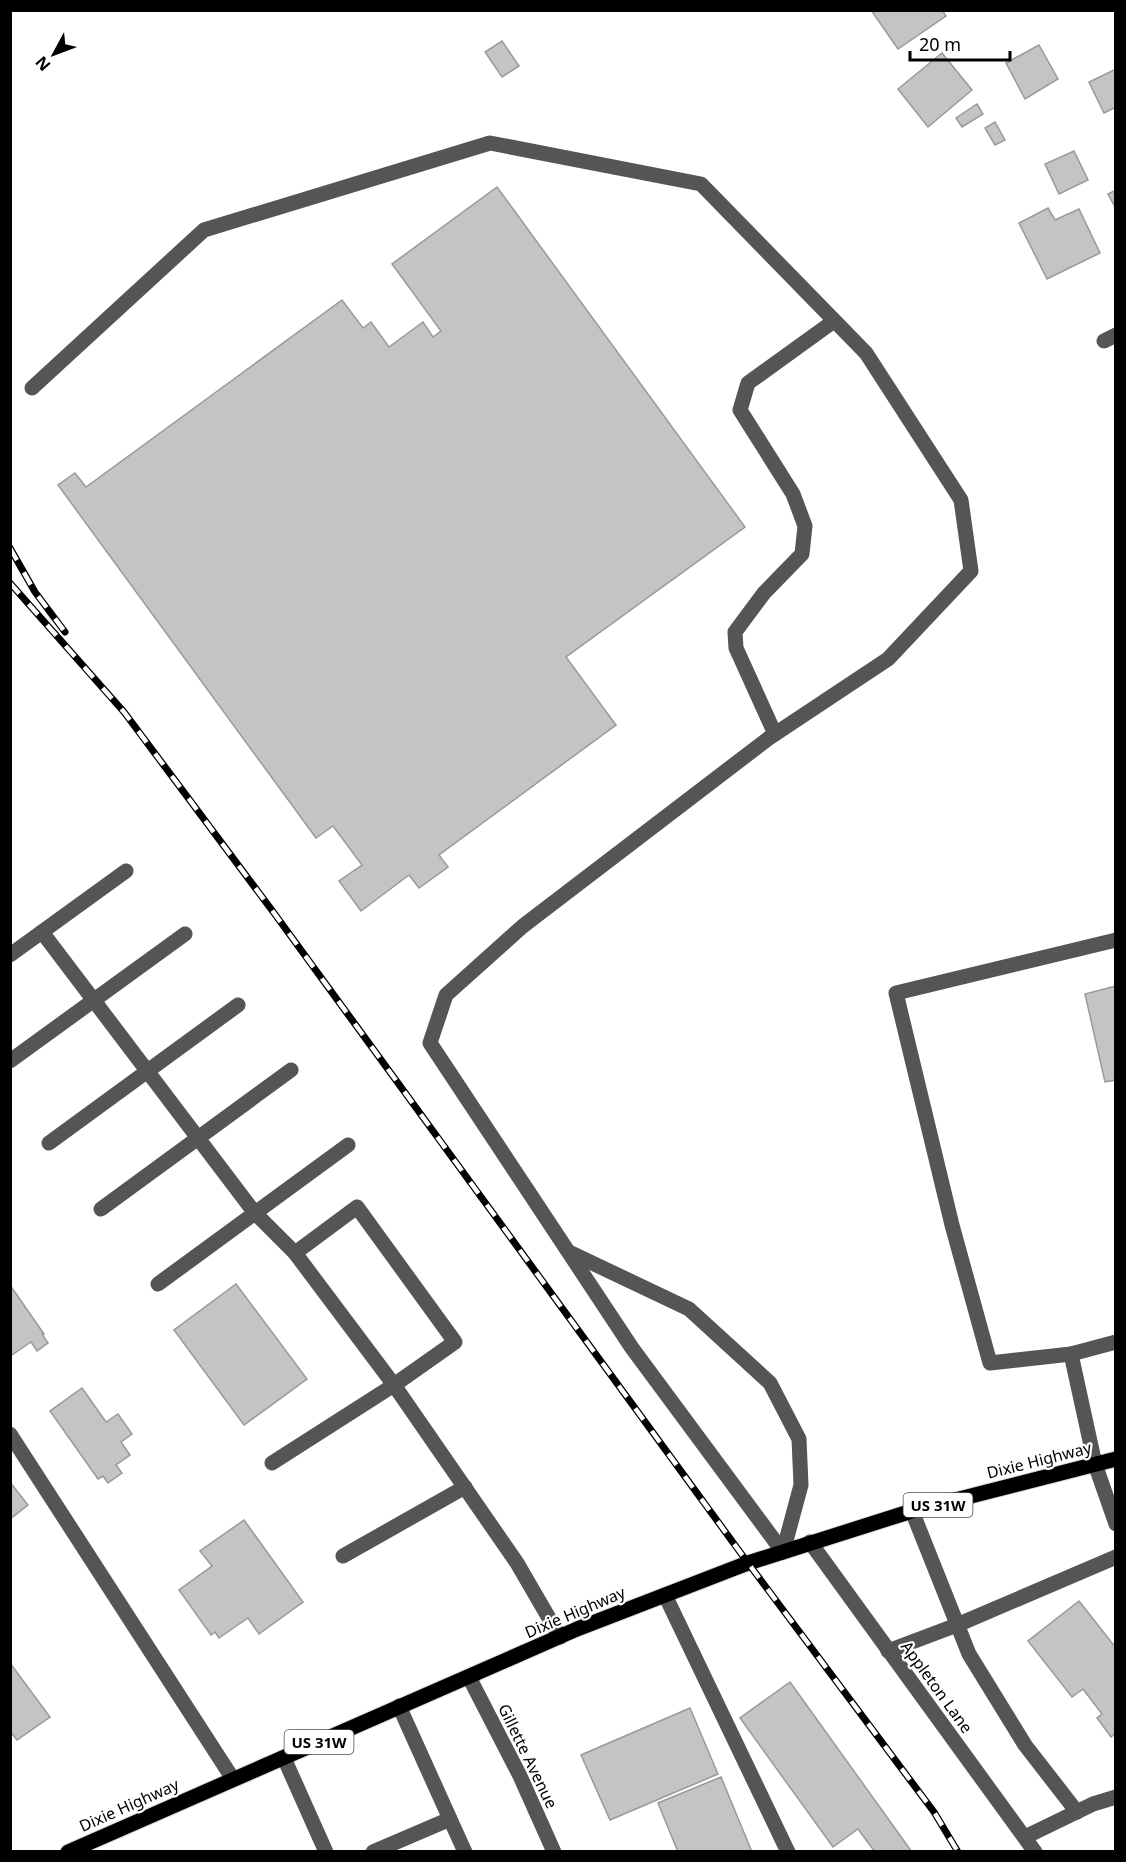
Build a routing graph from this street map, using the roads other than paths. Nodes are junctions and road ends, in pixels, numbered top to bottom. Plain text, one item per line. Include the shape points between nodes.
1 (834, 321) junction
2 (32, 388) dead end
3 (775, 734) junction
4 (126, 871) dead end
5 (42, 932) junction
6 (185, 934) dead end
7 (1116, 940) edge
8 (10, 955) edge
9 (94, 1000) junction
10 (238, 1005) dead end
11 (10, 1061) edge
12 (291, 1070) dead end
13 (146, 1071) junction
14 (197, 1138) junction
15 (49, 1143) dead end
16 (348, 1145) dead end
17 (101, 1209) dead end
18 (254, 1212) junction
19 (569, 1252) junction
20 (295, 1253) junction
21 (158, 1284) dead end
22 (1116, 1342) edge
23 (1071, 1354) junction
24 (394, 1385) junction
25 (10, 1434) edge
26 (1116, 1459) edge
27 (272, 1463) dead end
28 (1095, 1464) junction
29 (465, 1487) junction
30 (912, 1511) junction
31 (1116, 1524) edge
32 (810, 1542) junction
33 (783, 1552) junction
34 (343, 1556) dead end
35 (1116, 1557) edge
36 (664, 1595) junction
37 (957, 1625) junction
38 (560, 1637) junction
39 (888, 1651) junction
40 (469, 1677) junction
41 (399, 1706) junction
42 (284, 1758) junction
43 (233, 1779) junction
44 (1116, 1797) edge
45 (1077, 1812) junction
46 (450, 1819) junction
47 (1025, 1837) junction
48 (68, 1851) edge
49 (326, 1851) edge
50 (373, 1851) edge
51 (465, 1851) edge
52 (554, 1851) edge
53 (788, 1851) edge
54 (1035, 1851) edge

1 - 2 street via 701,184 490,143 204,230
1 - 3 street via 748,384 740,410 793,494 805,526 802,554 764,593 735,632 736,648
1 - 3 street via 866,354 961,500 971,571 888,658
3 - 19 street via 522,926 446,995 430,1043
4 - 5 street
5 - 8 street
5 - 9 street
6 - 9 street
7 - 23 street via 896,993 952,1226 990,1363
9 - 11 street
9 - 13 street
10 - 13 street
12 - 14 street
13 - 14 street
13 - 15 street
14 - 17 street
14 - 18 street
16 - 18 street
18 - 20 street
18 - 21 street
19 - 33 street via 632,1347
19 - 33 street via 689,1309 770,1383 799,1439 801,1485
20 - 24 street
20 - 24 street via 357,1207 455,1342
22 - 23 street
23 - 28 street
24 - 27 street
24 - 29 street
25 - 43 street
26 - 28 main road, Dixie Highway / US 31W
28 - 30 main road, Dixie Highway / US 31W
28 - 31 street
29 - 34 street
29 - 38 street via 517,1563
30 - 32 main road, Dixie Highway / US 31W
30 - 37 street
32 - 33 main road, Dixie Highway / US 31W
32 - 39 street, Appleton Lane
33 - 36 main road, Dixie Highway / US 31W
35 - 37 street
36 - 38 main road, Dixie Highway / US 31W
36 - 53 street
37 - 39 street
37 - 45 street via 969,1654 1025,1745
38 - 40 main road, Dixie Highway / US 31W
39 - 47 street, Appleton Lane
40 - 41 main road, Dixie Highway / US 31W
40 - 52 street, Gillette Avenue
41 - 42 main road, Dixie Highway / US 31W
41 - 46 street
42 - 43 main road, Dixie Highway / US 31W
42 - 49 street
43 - 48 main road, Dixie Highway / US 31W
44 - 45 street
45 - 47 street
46 - 50 street
46 - 51 street
47 - 54 street, Appleton Lane

